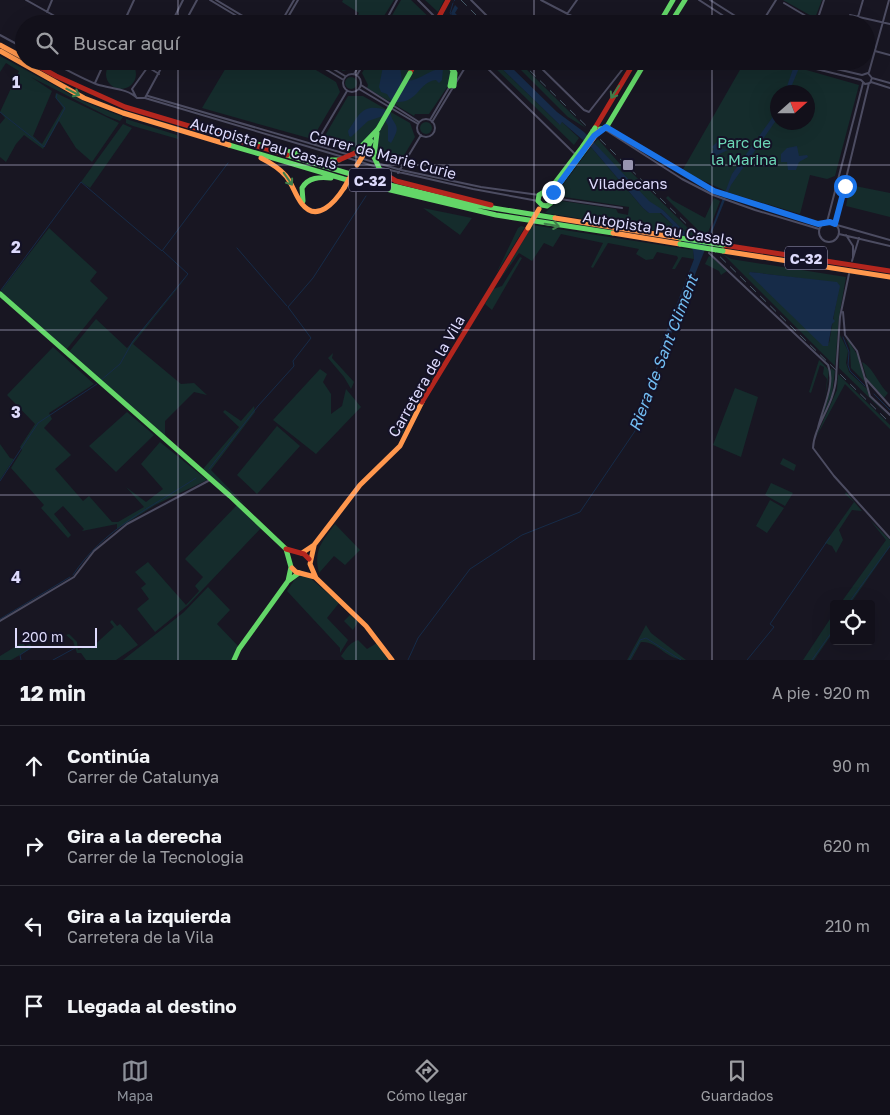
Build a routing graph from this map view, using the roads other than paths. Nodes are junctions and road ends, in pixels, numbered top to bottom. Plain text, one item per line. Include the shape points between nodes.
1 (26, 0) edge
2 (52, 0) edge
3 (134, 0) edge
4 (183, 0) edge
5 (196, 0) edge
6 (210, 0) edge
7 (216, 0) edge
8 (294, 0) edge
9 (298, 0) edge
10 (397, 0) edge
11 (418, 0) edge
12 (448, 0) edge
13 (471, 0) edge
14 (541, 0) edge
15 (577, 0) edge
16 (673, 0) edge
17 (685, 0) edge
18 (699, 0) edge
19 (710, 0) edge
20 (776, 0) edge
21 (824, 0) edge
22 (862, 0) edge
23 (890, 0) edge
24 (784, 3) dead end
25 (47, 12) junction
26 (567, 13) junction
27 (52, 15) edge
28 (126, 15) edge
29 (176, 15) edge
30 (188, 15) edge
31 (235, 15) edge
32 (241, 15) edge
33 (285, 15) edge
34 (289, 15) edge
35 (389, 15) edge
36 (433, 15) edge
37 (440, 15) edge
38 (486, 15) edge
39 (571, 15) edge
40 (664, 15) edge
41 (676, 15) edge
42 (722, 15) edge
43 (734, 15) edge
44 (767, 15) edge
45 (803, 15) edge
46 (819, 15) edge
47 (858, 15) edge
48 (875, 20) edge
49 (883, 22) junction
50 (890, 24) edge
51 (0, 35) edge
52 (15, 43) edge
53 (0, 45) edge
54 (875, 51) joint
55 (0, 52) edge
56 (15, 53) edge
57 (890, 54) edge
58 (15, 60) edge
59 (34, 70) edge
60 (45, 70) edge
61 (68, 70) edge
62 (101, 70) edge
63 (147, 70) edge
64 (152, 70) edge
65 (161, 70) edge
66 (327, 70) edge
67 (335, 70) edge
68 (358, 70) edge
69 (411, 70) edge
70 (451, 70) edge
71 (463, 70) edge
72 (489, 70) edge
73 (543, 70) edge
74 (626, 70) edge
75 (629, 70) edge
76 (641, 70) edge
77 (822, 70) edge
78 (843, 70) edge
79 (870, 70) edge
80 (869, 73) junction
81 (159, 74) junction
82 (356, 74) junction
83 (862, 75) junction
84 (345, 76) junction
85 (872, 78) junction
86 (343, 80) junction
87 (861, 80) junction
88 (890, 82) edge
89 (95, 83) junction
90 (863, 83) junction
91 (870, 83) junction
92 (361, 86) junction
93 (452, 86) junction
94 (890, 88) edge
95 (359, 89) junction
96 (347, 91) junction
97 (148, 96) junction
98 (137, 98) junction
99 (145, 98) junction
100 (431, 121) junction
101 (418, 123) junction
102 (601, 127) junction
103 (378, 129) junction
104 (421, 135) junction
105 (232, 140) junction
106 (315, 145) junction
107 (584, 147) junction
108 (256, 154) junction
109 (576, 155) junction
110 (401, 170) junction
111 (398, 173) junction
112 (344, 179) junction
113 (546, 192) junction
114 (552, 197) junction
115 (730, 200) junction
116 (540, 203) junction
117 (622, 208) dead end
118 (312, 211) junction
119 (509, 211) junction
120 (827, 222) junction
121 (822, 224) junction
122 (836, 224) junction
123 (819, 229) junction
124 (839, 234) junction
125 (846, 235) junction
126 (860, 238) junction
127 (890, 240) edge
128 (680, 241) junction
129 (890, 246) edge
130 (723, 248) junction
131 (709, 253) dead end
132 (890, 271) edge
133 (848, 274) dead end
134 (890, 276) edge
135 (0, 294) edge
136 (843, 312) junction
137 (863, 376) junction
138 (890, 406) edge
139 (890, 415) edge
140 (818, 428) junction
141 (211, 480) junction
142 (890, 538) edge
143 (314, 545) junction
144 (286, 549) junction
145 (301, 553) junction
146 (310, 563) junction
147 (291, 564) junction
148 (301, 573) junction
149 (316, 578) junction
150 (288, 581) junction
151 (0, 621) edge
152 (234, 660) edge
153 (392, 660) edge

1 - 25 street
2 - 25 street
3 - 28 street
4 - 29 street
5 - 30 street
6 - 31 street
7 - 32 street
8 - 33 street
9 - 34 street
10 - 35 street
11 - 36 street
12 - 37 main road, bridge
13 - 38 street
14 - 26 street
15 - 26 street
16 - 40 main road
17 - 41 main road
18 - 42 street
19 - 43 street
20 - 44 street
21 - 46 street
22 - 47 street
23 - 49 street
24 - 45 street
25 - 27 street
26 - 39 street
48 - 49 street
49 - 50 street
49 - 54 street
51 - 52 street
53 - 56 main road
54 - 57 street
55 -> 58 main road, Autopista Pau Casals / C-32
59 -> 108 main road, Autopista Pau Casals / C-32 via 92,101 134,117
60 - 105 main road, Autopista Pau Casals / C-32 via 125,108
61 - 89 street, Carrer de Marie Curie
62 - 89 street
63 - 98 street via 132,89
64 - 81 street
65 - 81 street
66 - 86 street
67 - 84 street
68 - 82 street
69 - 103 main road, bridge
70 - 93 main road
71 - 93 street
72 - 109 street
73 - 74 street via 588,112
75 -> 102 main road
76 - 102 main road
77 - 87 street
78 - 83 street
79 - 80 street
80 - 83 street
80 - 85 street
81 - 97 street
82 - 84 street
82 - 92 street
83 - 87 street
84 - 86 street
85 - 88 street
85 - 91 street
86 - 96 street
87 - 90 street
89 - 98 street, Carrer de Marie Curie via 129,92
90 - 91 street
90 - 120 street
91 - 94 street
91 - 122 street
92 - 95 street
92 - 101 street
93 - 100 street
95 - 96 street
95 - 101 street
96 - 106 street
97 - 99 street
97 - 106 street, Carrer de Marie Curie
98 - 99 street, Carrer de Marie Curie
99 - 111 street, Carrer de Marie Curie
100 - 101 street via 424,119
100 - 104 street via 435,129 432,134
101 - 104 street
102 - 107 main road, bridge
102 - 115 street via 682,178
103 - 105 main road, bridge via 355,154 339,160 324,160
103 - 118 main road, bridge via 330,207 320,212
103 - 119 main road, bridge via 374,157 381,172 396,181
104 - 110 street
105 - 119 main road, Autopista Pau Casals / C-32 via 394,186
106 - 110 street, Carrer de Marie Curie
107 - 109 main road
107 - 114 main road
108 - 112 main road, Autopista Pau Casals / C-32
108 -> 118 main road via 279,168 302,204
109 - 113 main road
110 - 111 street
110 - 116 street, Carrer de Marie Curie
111 - 116 street, Carrer de Marie Curie
112 - 118 main road via 318,176 306,181 302,197
112 -> 128 main road, Autopista Pau Casals / C-32 via 487,214
113 - 114 main road
113 - 116 main road
114 - 116 main road via 550,204
114 - 117 street
115 - 121 street
115 - 123 street
116 - 143 main road, Carretera de la Vila, bridge via 400,446 356,490
119 - 128 main road, Autopista Pau Casals / C-32
120 - 121 street
120 - 122 street
121 - 123 street
122 - 124 street
122 - 127 street
123 - 124 street via 826,242
124 - 125 street
125 - 126 street
125 - 126 street via 853,246 853,259
126 - 129 street
128 - 130 main road, Autopista Pau Casals / C-32, bridge
130 - 132 main road, Autopista Pau Casals / C-32
130 - 134 main road, Autopista Pau Casals / C-32
131 - 140 street via 828,365 828,391
133 - 136 street
135 - 141 main road
136 - 137 street via 845,335 857,352
136 - 140 street, bridge via 834,393
137 - 138 street
137 - 139 street via 870,396
140 - 142 street via 813,448
141 - 144 main road
141 - 151 street via 127,524 94,551 74,577
143 - 145 main road
143 - 146 main road
144 - 145 main road
144 - 147 main road
145 - 146 main road
145 - 147 main road via 293,556
146 - 148 main road
146 - 149 main road
147 - 148 main road
147 - 150 main road
148 - 149 main road
148 - 150 main road
149 - 153 main road via 366,626
150 - 152 main road

